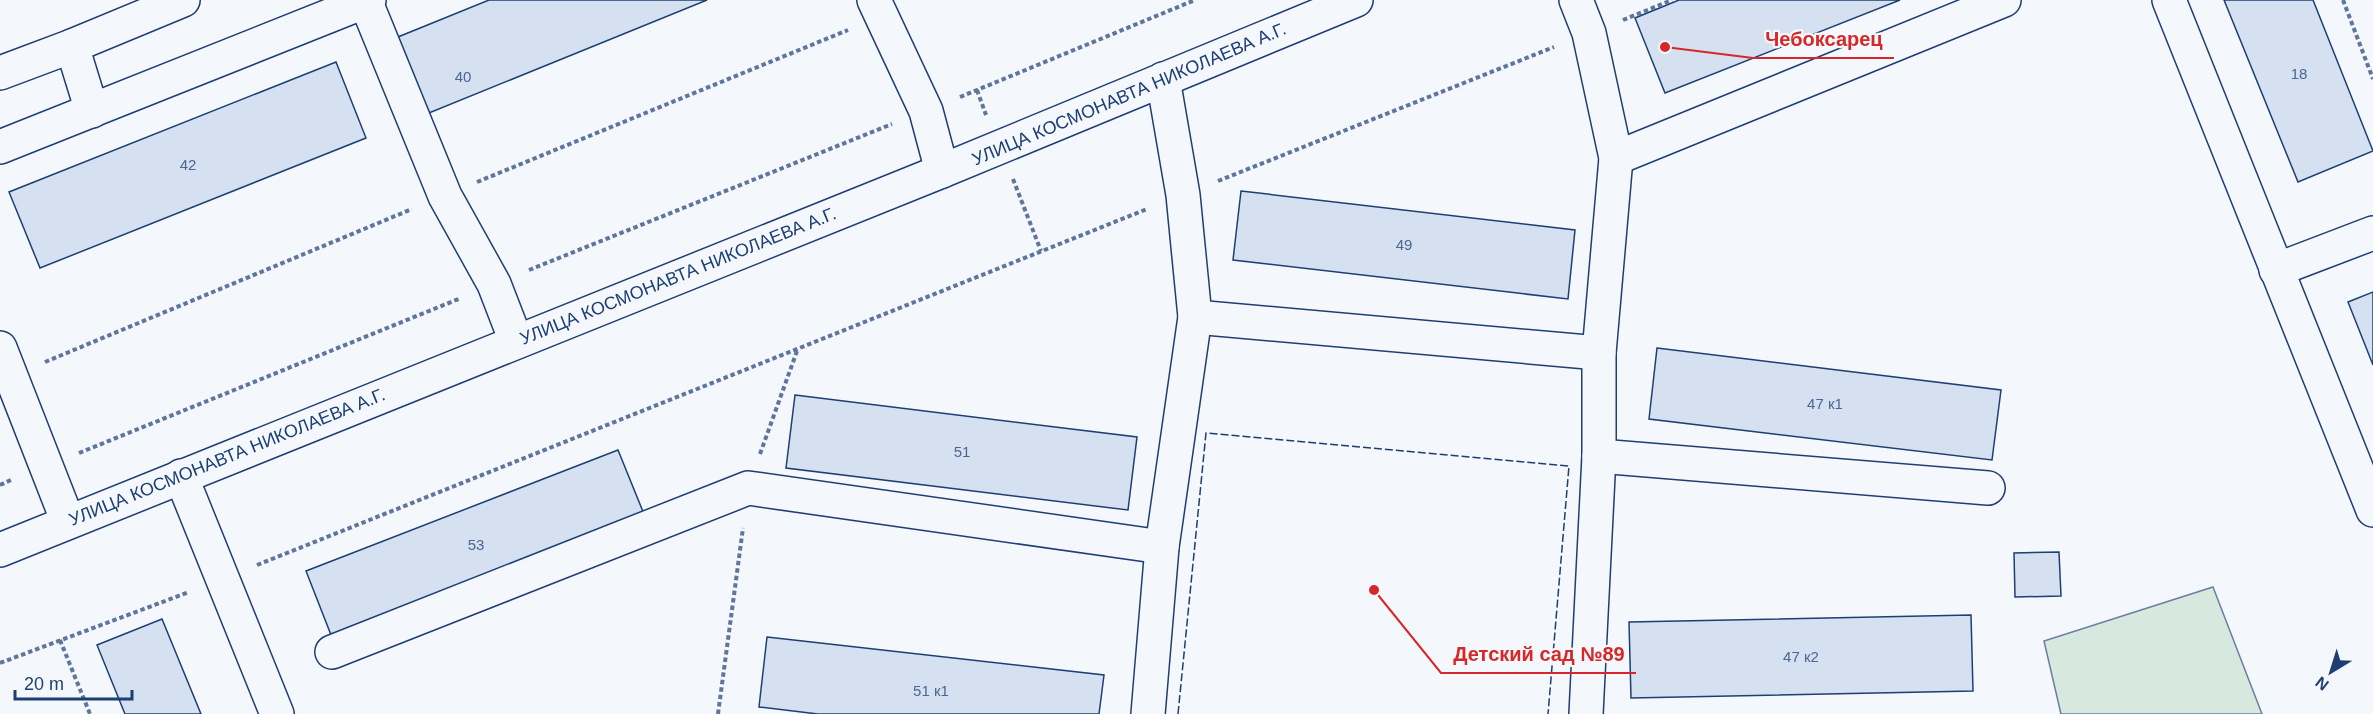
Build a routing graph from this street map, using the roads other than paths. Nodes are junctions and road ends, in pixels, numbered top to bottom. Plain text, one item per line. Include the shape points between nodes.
1 (183, 0) edge
2 (366, 0) edge
3 (874, 0) edge
4 (1576, 0) edge
5 (2004, 0) edge
6 (2169, 0) edge
7 (1346, 2) edge
8 (72, 46) junction
9 (0, 73) edge
10 (1163, 79) junction
11 (92, 111) junction
12 (0, 147) edge
13 (1616, 158) junction
14 (942, 171) junction
15 (2373, 233) edge
16 (2276, 270) junction
17 (1195, 317) junction
18 (516, 341) junction
19 (0, 348) edge
20 (1599, 353) junction
21 (1599, 456) junction
22 (181, 476) junction
23 (1988, 488) dead end
24 (2373, 510) edge
25 (68, 522) junction
26 (1162, 547) junction
27 (0, 550) edge
28 (332, 652) dead end
29 (277, 714) edge
30 (1148, 714) edge
31 (1586, 714) edge

1 - 8 street
2 - 11 street
2 - 18 street via 445,196 494,284
3 - 14 street via 926,111
4 - 13 street via 1589,33
5 - 13 street
6 - 16 street
7 - 10 street, УЛИЦА КОСМОНАВТА НИКОЛАЕВА А.Г.
8 - 9 street
8 - 11 street
10 - 14 street, УЛИЦА КОСМОНАВТА НИКОЛАЕВА А.Г.
10 - 17 street via 1184,195
11 - 12 street
13 - 20 street
14 - 18 street, УЛИЦА КОСМОНАВТА НИКОЛАЕВА А.Г.
15 - 16 street
16 - 24 street
17 - 20 street
17 - 26 street
18 - 22 street, УЛИЦА КОСМОНАВТА НИКОЛАЕВА А.Г.
19 - 25 street
20 - 21 street
21 - 23 street
21 - 31 street
22 - 25 street, УЛИЦА КОСМОНАВТА НИКОЛАЕВА А.Г.
22 - 29 street
25 - 27 street, УЛИЦА КОСМОНАВТА НИКОЛАЕВА А.Г.
26 - 28 street via 748,488
26 - 30 street

